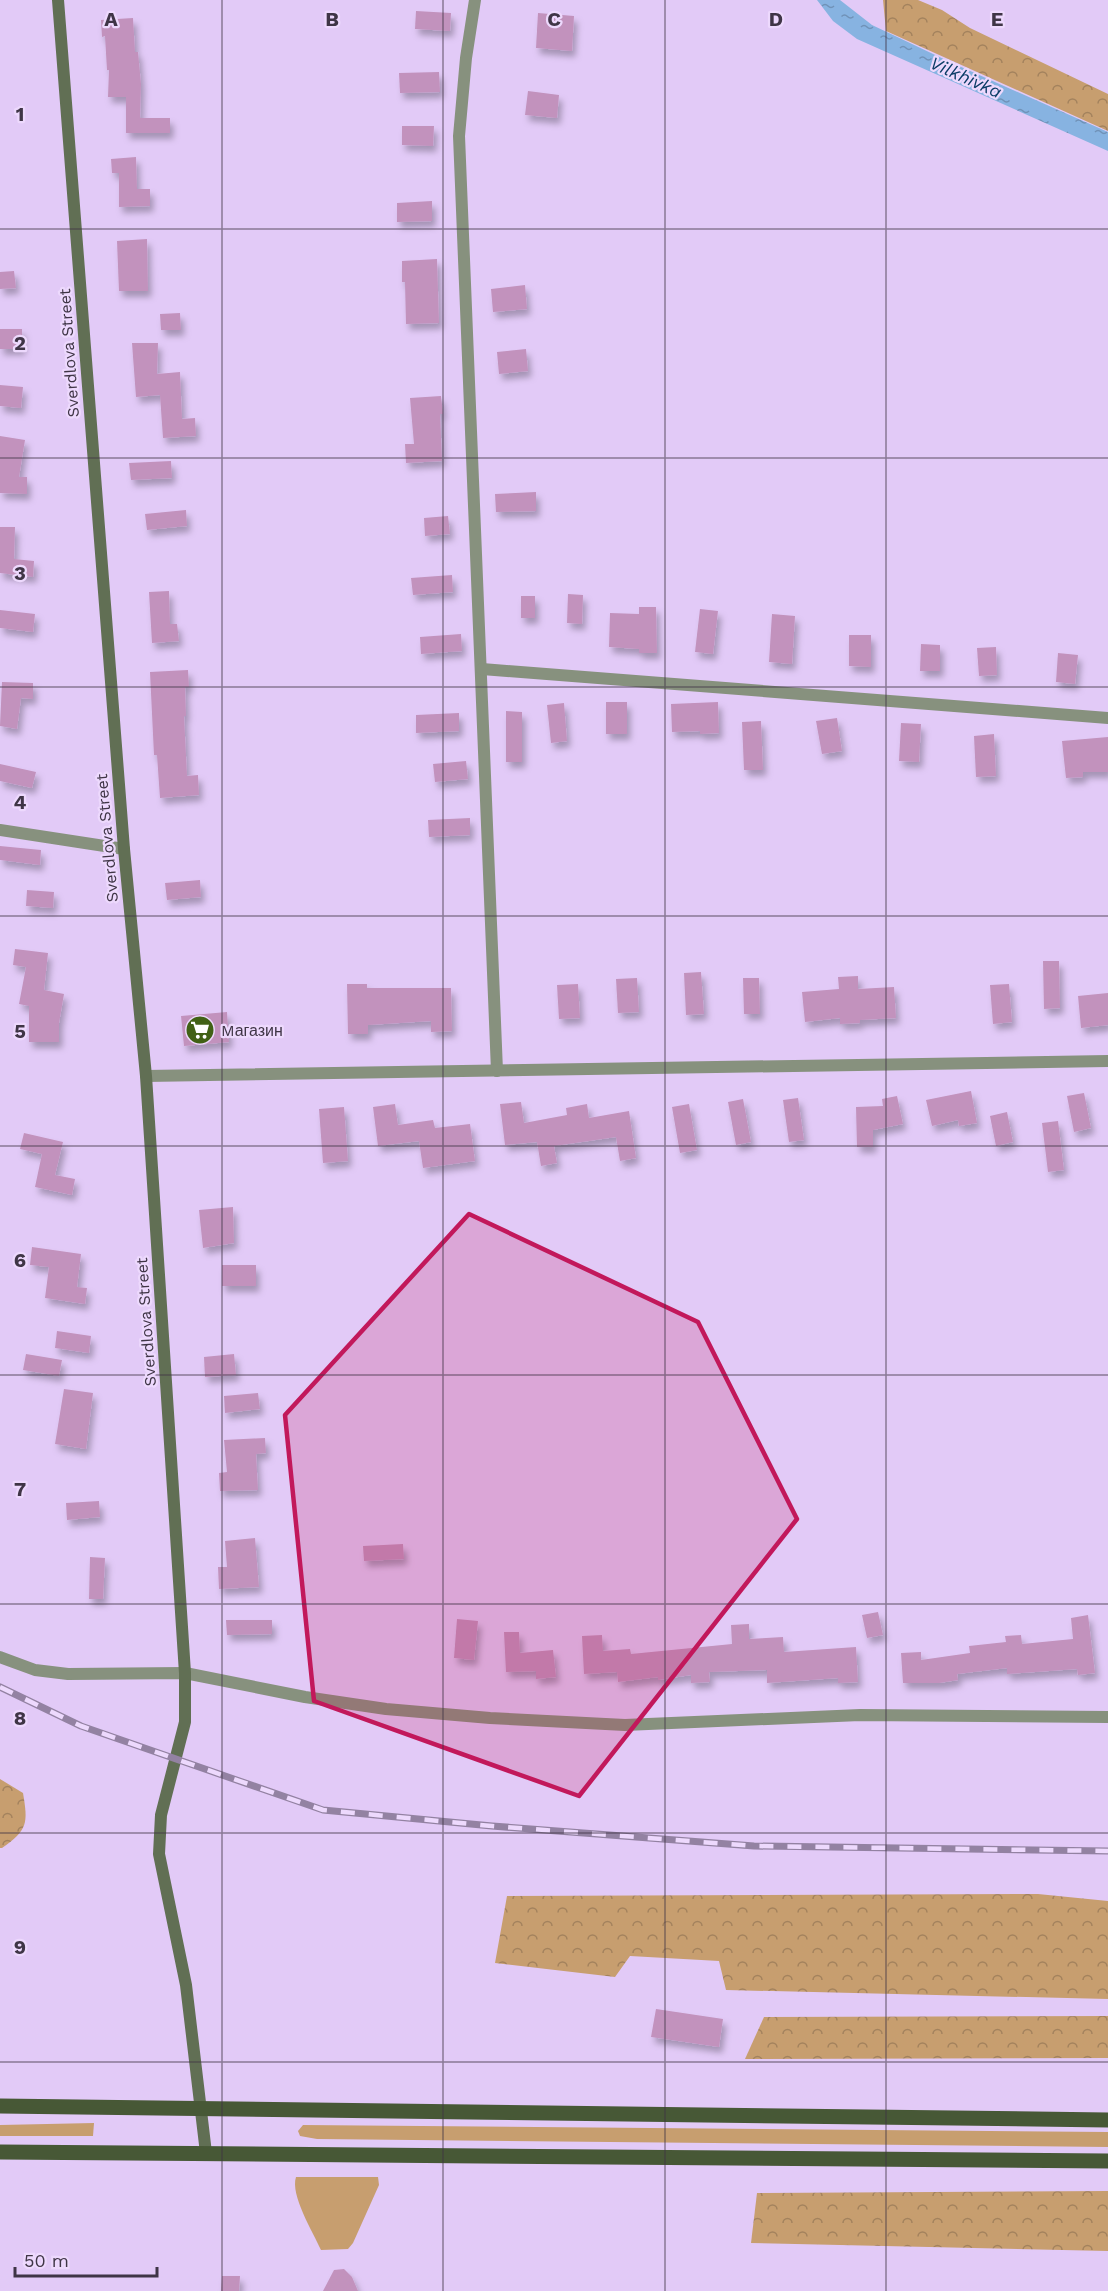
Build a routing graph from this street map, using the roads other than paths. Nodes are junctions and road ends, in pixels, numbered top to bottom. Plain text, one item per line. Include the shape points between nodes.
1 (58, 0) edge
2 (475, 0) edge
3 (482, 669) junction
4 (1108, 718) edge
5 (0, 830) edge
6 (124, 849) junction
7 (1108, 1061) edge
8 (496, 1071) junction
9 (146, 1076) junction
10 (0, 1657) edge
11 (185, 1673) junction
12 (1108, 1717) edge
13 (0, 2106) edge
14 (201, 2109) junction
15 (1108, 2120) edge
16 (0, 2152) edge
17 (206, 2153) junction
18 (1108, 2161) edge

1 - 6 street, Sverdlova Street
2 - 3 street via 459,136
3 - 4 street
3 - 8 street
5 - 6 street
6 - 9 street, Sverdlova Street
7 - 8 street
8 - 9 street
9 - 11 street, Sverdlova Street
10 - 11 street via 35,1670 68,1674
11 - 12 street via 386,1709 625,1725 860,1716
11 - 14 street, Sverdlova Street via 184,1722 161,1815 159,1854 186,1985
13 - 14 main road
14 - 15 main road
14 - 17 street, Sverdlova Street
16 - 17 main road
17 - 18 main road

